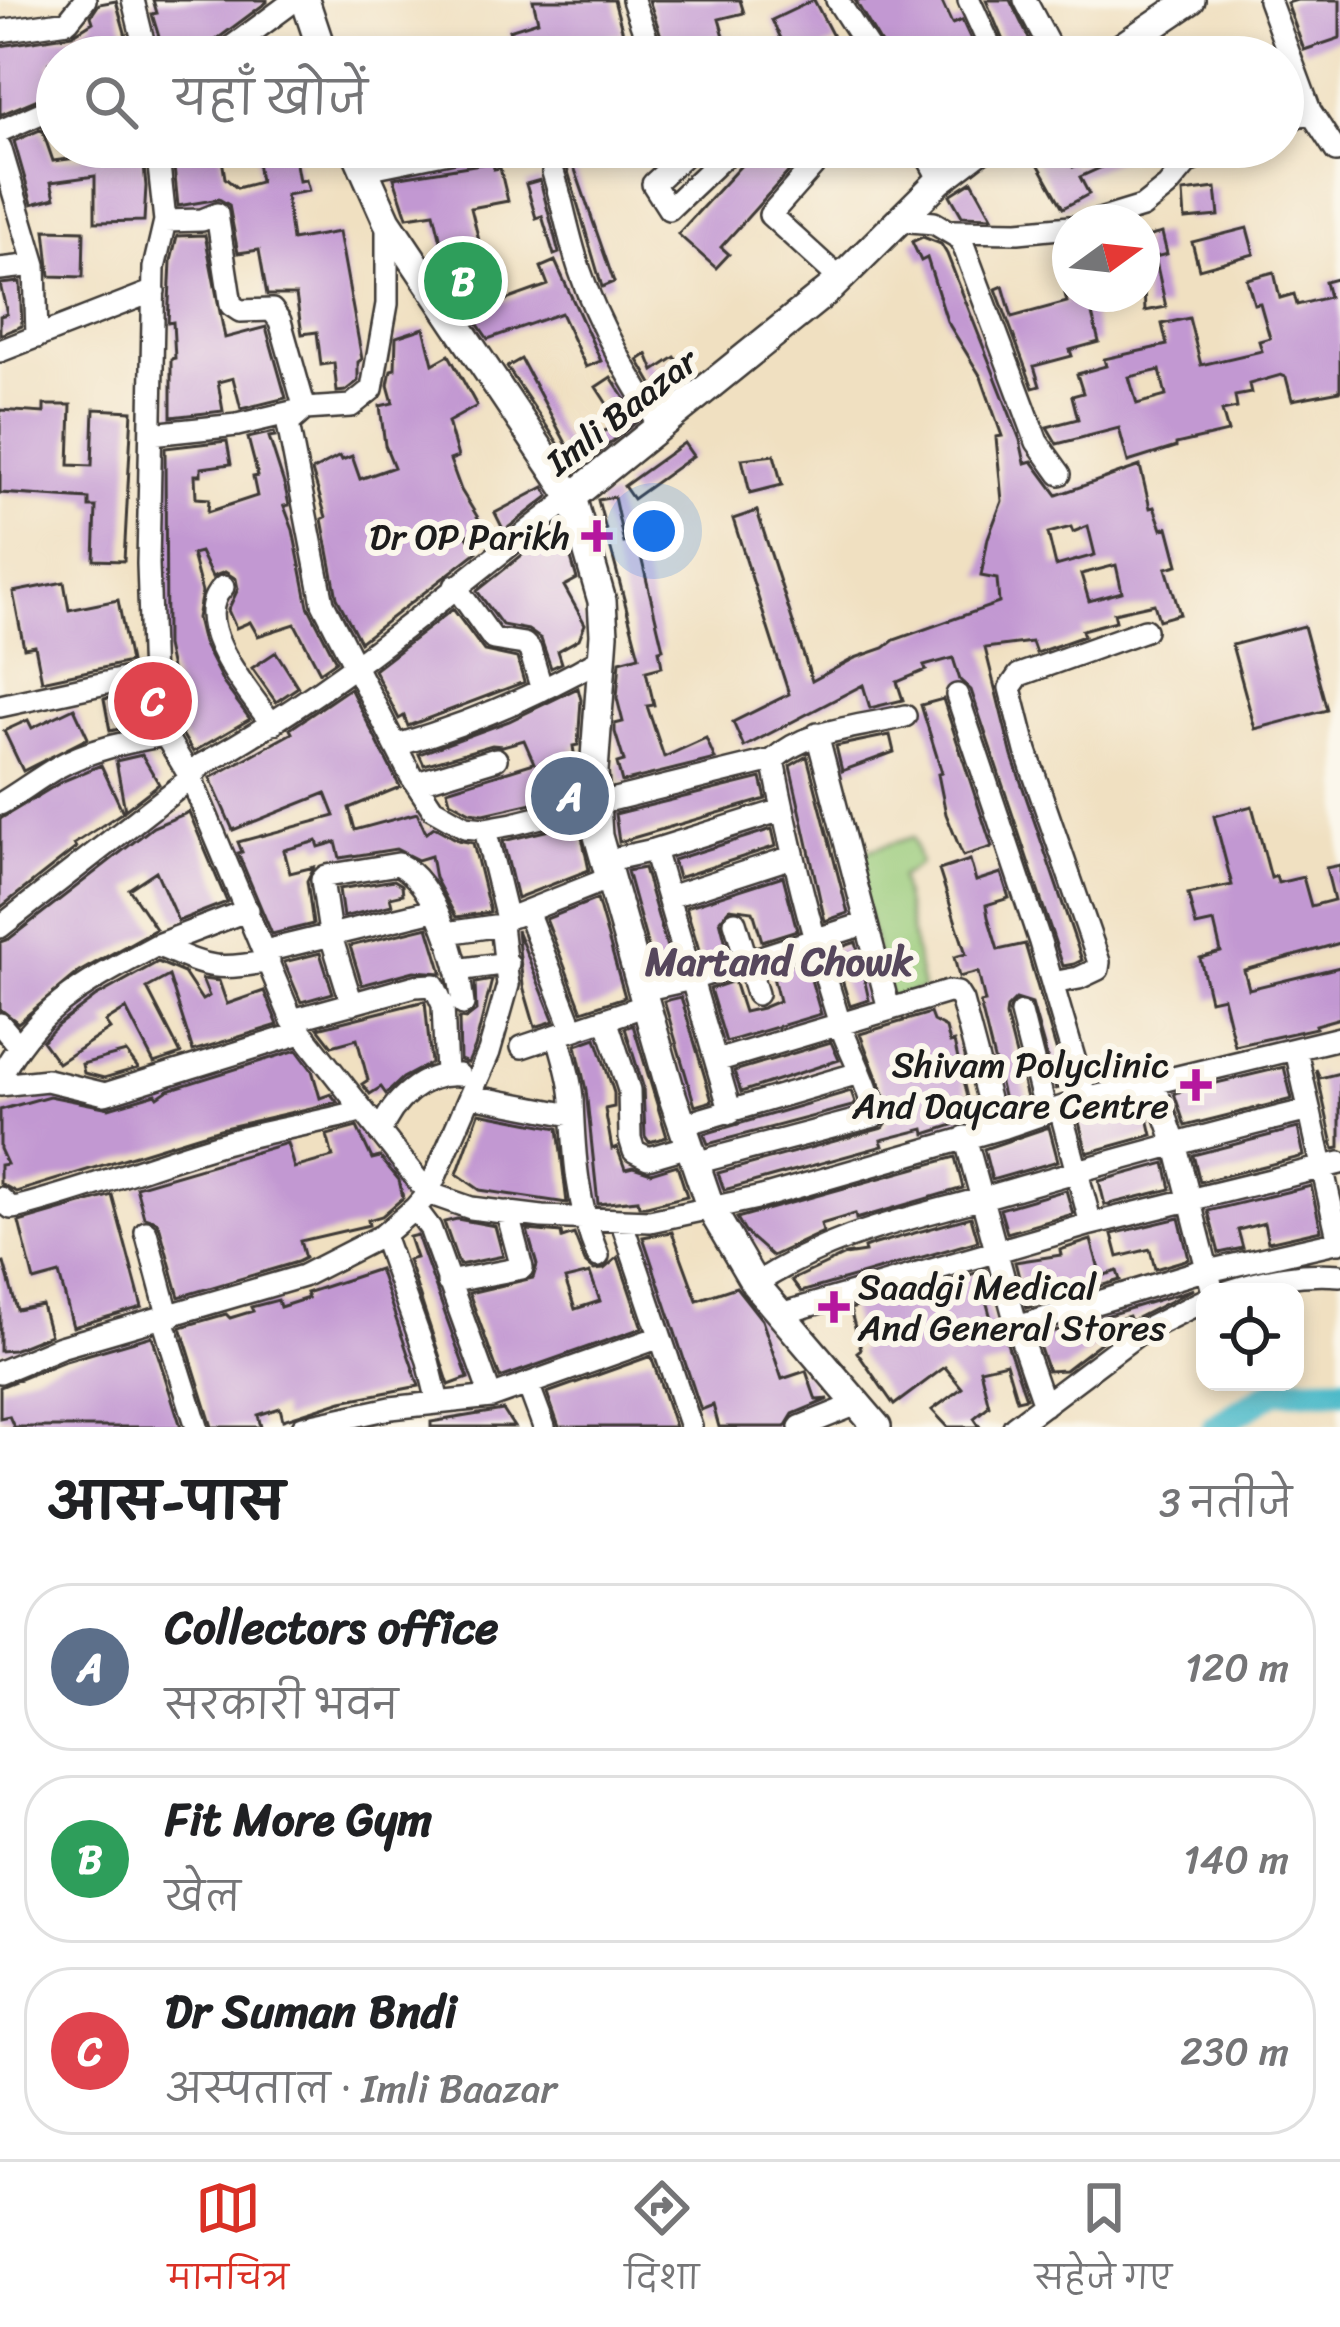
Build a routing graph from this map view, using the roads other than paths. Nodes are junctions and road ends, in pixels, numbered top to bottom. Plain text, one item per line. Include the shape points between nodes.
1 (85, 0) edge
2 (134, 0) edge
3 (295, 0) edge
4 (305, 0) edge
5 (633, 0) edge
6 (837, 0) edge
7 (968, 0) edge
8 (1024, 0) edge
9 (1191, 0) edge
10 (1269, 0) edge
11 (0, 31) edge
12 (142, 36) edge
13 (246, 36) edge
14 (317, 36) edge
15 (646, 36) edge
16 (860, 36) edge
17 (985, 36) edge
18 (1043, 36) edge
19 (1138, 36) edge
20 (1282, 36) edge
21 (1304, 95) edge
22 (1310, 111) junction
23 (1304, 113) edge
24 (36, 115) edge
25 (0, 131) edge
26 (0, 147) edge
27 (1338, 150) edge
28 (159, 168) edge
29 (362, 168) edge
30 (671, 168) edge
31 (712, 168) edge
32 (811, 168) edge
33 (933, 168) edge
34 (956, 168) edge
35 (1183, 168) edge
36 (553, 172) dead end
37 (940, 180) junction
38 (1146, 204) edge
39 (899, 220) junction
40 (165, 221) junction
41 (387, 221) junction
42 (1052, 229) edge
43 (953, 231) junction
44 (34, 265) junction
45 (0, 269) edge
46 (839, 278) junction
47 (154, 291) junction
48 (38, 337) junction
49 (0, 351) edge
50 (304, 409) junction
51 (661, 428) junction
52 (151, 434) junction
53 (1060, 474) dead end
54 (572, 497) junction
55 (455, 586) junction
56 (223, 587) dead end
57 (1145, 630) dead end
58 (602, 658) junction
59 (355, 670) junction
60 (152, 673) junction
61 (542, 690) junction
62 (957, 695) dead end
63 (0, 706) edge
64 (905, 716) dead end
65 (272, 724) junction
66 (817, 734) junction
67 (165, 735) junction
68 (398, 745) junction
69 (496, 760) dead end
70 (772, 760) junction
71 (191, 778) junction
72 (417, 783) junction
73 (595, 803) junction
74 (0, 804) edge
75 (782, 810) junction
76 (485, 829) junction
77 (654, 850) junction
78 (792, 857) junction
79 (607, 870) junction
80 (670, 897) junction
81 (248, 910) junction
82 (434, 910) junction
83 (512, 918) junction
84 (735, 922) dead end
85 (864, 924) junction
86 (0, 927) edge
87 (330, 933) junction
88 (447, 933) junction
89 (815, 938) junction
90 (157, 945) junction
91 (267, 956) junction
92 (746, 960) junction
93 (508, 963) junction
94 (457, 970) junction
95 (692, 979) junction
96 (1052, 982) junction
97 (757, 994) dead end
98 (644, 998) junction
99 (352, 1004) junction
100 (453, 1004) junction
101 (502, 1004) junction
102 (889, 1009) junction
103 (1021, 1013) dead end
104 (606, 1019) junction
105 (0, 1024) edge
106 (840, 1024) junction
107 (296, 1027) junction
108 (566, 1032) junction
109 (1340, 1038) edge
110 (17, 1044) junction
111 (522, 1047) dead end
112 (1296, 1050) junction
113 (716, 1061) junction
114 (859, 1073) junction
115 (446, 1074) junction
116 (0, 1082) edge
117 (1154, 1083) junction
118 (475, 1087) junction
119 (1086, 1099) junction
120 (1309, 1110) junction
121 (360, 1111) junction
122 (1053, 1111) junction
123 (731, 1113) junction
124 (571, 1115) junction
125 (996, 1130) junction
126 (380, 1133) junction
127 (965, 1137) junction
128 (1175, 1143) junction
129 (689, 1145) junction
130 (1331, 1166) edge
131 (1076, 1168) junction
132 (0, 1198) edge
133 (982, 1198) junction
134 (1190, 1199) junction
135 (422, 1200) junction
136 (712, 1209) junction
137 (507, 1212) junction
138 (583, 1221) junction
139 (622, 1223) junction
140 (1091, 1224) junction
141 (146, 1232) dead end
142 (382, 1234) junction
143 (1340, 1242) edge
144 (995, 1251) junction
145 (598, 1256) dead end
146 (1340, 1275) edge
147 (1209, 1278) edge
148 (448, 1282) junction
149 (1253, 1283) edge
150 (755, 1284) junction
151 (1196, 1304) edge
152 (780, 1314) junction
153 (166, 1318) junction
154 (1016, 1327) junction
155 (660, 1337) junction
156 (0, 1372) edge
157 (528, 1384) junction
158 (491, 1397) junction
159 (438, 1402) junction
160 (857, 1404) junction
161 (1044, 1405) junction
162 (197, 1427) edge
163 (303, 1427) edge
164 (544, 1427) edge
165 (691, 1427) edge
166 (800, 1427) edge
167 (877, 1427) edge
168 (1014, 1427) edge

1 - 11 street via 68,21
2 - 12 street
3 - 13 street
4 - 14 main road
5 - 15 street
6 - 16 street
7 - 17 street
8 - 18 street
9 - 19 main road
10 - 20 street
21 - 22 street
22 - 23 street
22 - 27 street
24 - 25 street
26 - 44 street
28 - 40 street
29 - 41 main road
30 - 31 street via 653,184 669,209
32 - 46 street via 770,215
33 - 37 street
34 - 37 main road, Imli Baazar
35 - 38 street
36 - 51 street via 613,350
37 - 39 main road, Imli Baazar
39 - 43 street
39 - 46 main road, Imli Baazar
40 - 47 street
40 - 50 street via 217,214 231,305 272,310
41 - 50 street via 387,304 372,389 351,406
41 - 54 main road
42 - 43 street
43 - 53 street via 1037,442
44 - 45 street
44 - 48 street
46 - 51 main road, Imli Baazar
47 - 48 street
47 - 52 street
48 - 49 street
50 - 52 street
50 - 59 street via 288,424 323,603
51 - 54 main road, Imli Baazar
52 - 60 street
54 - 55 street, Imli Baazar
54 - 58 main road via 602,601
55 - 59 street, Imli Baazar
55 - 61 street via 493,639 530,650
56 - 65 street via 210,607 212,632
57 - 96 street via 1019,675 1010,688 1099,962 1079,978
58 - 61 street
58 - 73 main road
59 - 65 street, Imli Baazar
59 - 68 street
60 - 63 street
60 - 67 street
61 - 68 street
62 - 96 street
64 - 66 street
65 - 71 street, Imli Baazar
66 - 70 street
66 - 85 street
67 - 71 street
67 - 74 street via 83,756
68 - 72 street
69 - 72 street
70 - 73 street
70 - 75 street
71 - 81 street
71 - 86 street, Imli Baazar
72 - 76 street via 433,809
73 - 76 street
73 - 79 main road
75 - 77 street
75 - 78 street
76 - 83 street
77 - 79 street
77 - 80 street
78 - 80 street
78 - 89 street
79 - 83 street
79 - 98 main road
80 - 95 street
81 - 90 street
81 - 91 street
82 - 87 street
82 - 87 street via 427,885 398,864 326,876
82 - 88 street
83 - 88 street
83 - 93 street
83 - 108 street
84 - 92 street
85 - 89 street
85 - 102 street
87 - 91 street
87 - 99 street
88 - 94 street
89 - 92 street
89 - 106 street
90 - 91 street via 224,969
90 - 110 street via 79,987
91 - 107 street
92 - 95 street
92 - 97 street
93 - 94 street
93 - 101 street
94 - 100 street
95 - 98 street
95 - 113 street
96 - 119 street
98 - 104 street
98 - 129 main road
99 - 100 street via 434,985
99 - 107 street
100 - 101 street
100 - 115 street
101 - 118 street
102 - 106 street
102 - 125 street via 957,993
103 - 122 street
104 - 108 street
104 - 129 street via 629,1090 634,1151 648,1157
105 - 110 street
106 - 113 street
106 - 114 street
107 - 116 street via 105,1094 46,1080
107 - 121 street
108 - 111 street
108 - 124 street
109 - 112 street
110 - 116 street
112 - 117 street
112 - 120 street
113 - 123 street
114 - 123 street
114 - 129 street via 874,1111 869,1119
115 - 118 street
115 - 126 street via 403,1096
117 - 119 street
117 - 128 street
118 - 124 street
118 - 135 street
119 - 122 street
120 - 128 street
120 - 130 street
121 - 126 street
121 - 132 street via 25,1206 10,1208
122 - 125 street
122 - 131 street
123 - 129 street
124 - 138 street
125 - 127 street
126 - 135 street
127 - 133 street
127 - 136 street
128 - 131 street
128 - 134 street
129 - 136 main road
130 - 134 street
130 - 143 street
131 - 133 street
131 - 140 street
133 - 144 street
133 - 150 street via 874,1225
134 - 140 street
134 - 147 street
135 - 137 street
135 - 142 street
135 - 148 street
136 - 139 street
136 - 150 main road
137 - 138 street
137 - 148 street via 522,1268
138 - 139 street
138 - 145 street
139 - 155 street
140 - 144 street
141 - 153 street
142 - 153 street via 303,1276
142 - 159 street
143 - 147 street
144 - 152 street
144 - 154 street
146 - 149 street via 1304,1272
147 - 154 street
148 - 158 street
150 - 152 main road
151 - 161 street via 1139,1333
152 - 160 main road
153 - 156 street
153 - 162 street
154 - 161 street
155 - 157 street
155 - 165 street
157 - 158 street
157 - 164 street
158 - 159 street
159 - 163 street
160 - 166 street
160 - 167 main road
161 - 168 street

